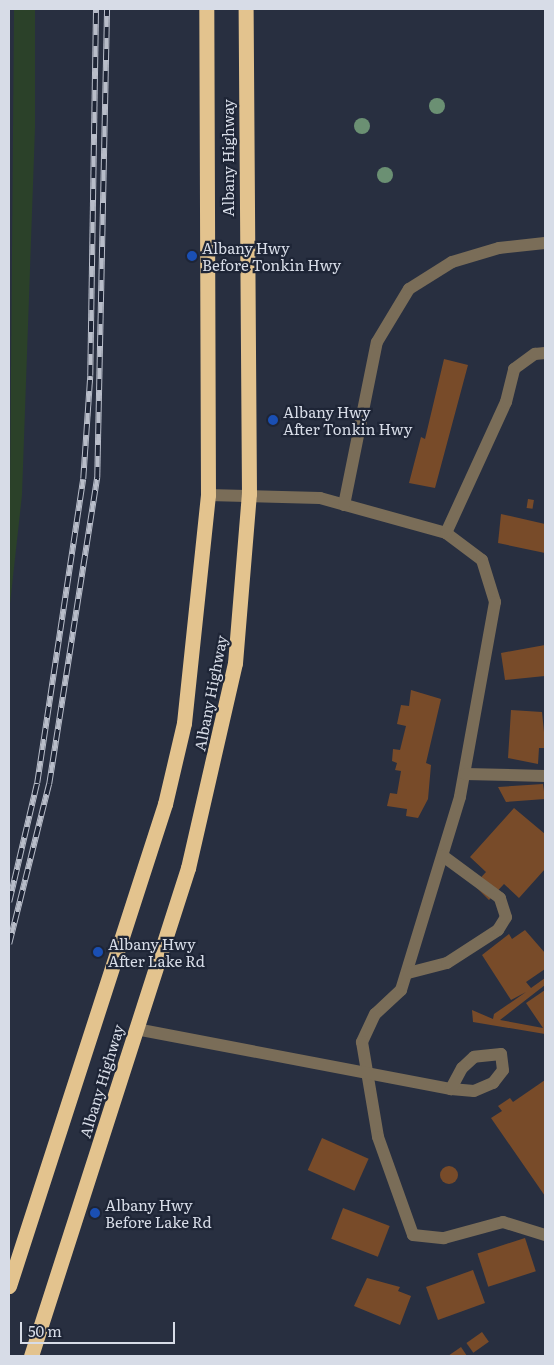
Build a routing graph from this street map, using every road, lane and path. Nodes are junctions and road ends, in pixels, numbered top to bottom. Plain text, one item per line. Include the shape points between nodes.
1 (206, 9) edge
2 (246, 9) edge
3 (545, 243) edge
4 (545, 353) edge
5 (249, 494) junction
6 (208, 495) junction
7 (344, 505) junction
8 (446, 533) junction
9 (465, 774) junction
10 (545, 776) edge
11 (443, 856) junction
12 (408, 973) junction
13 (136, 1028) junction
14 (368, 1074) junction
15 (451, 1089) dead end
16 (545, 1235) edge
17 (9, 1286) edge
18 (31, 1356) edge

1 - 6 highway, Albany Highway
2 - 5 highway, Albany Highway
3 - 7 lane via 498,248 452,262 409,289 378,342
4 - 8 lane via 535,354 514,369 506,402
5 - 6 lane
5 - 7 lane via 320,498
5 - 13 highway, Albany Highway via 242,606 225,717 188,868
6 - 17 highway, Albany Highway via 199,604 176,760
7 - 8 lane
8 - 9 lane via 482,560 495,602
9 - 10 lane
9 - 11 lane
11 - 12 lane
11 - 12 lane via 500,898 506,917 498,930 447,963
12 - 14 lane via 401,990 375,1014 362,1042
13 - 14 lane
13 - 18 highway, Albany Highway
14 - 15 lane
14 - 16 lane via 378,1137 414,1235 444,1238 503,1222

